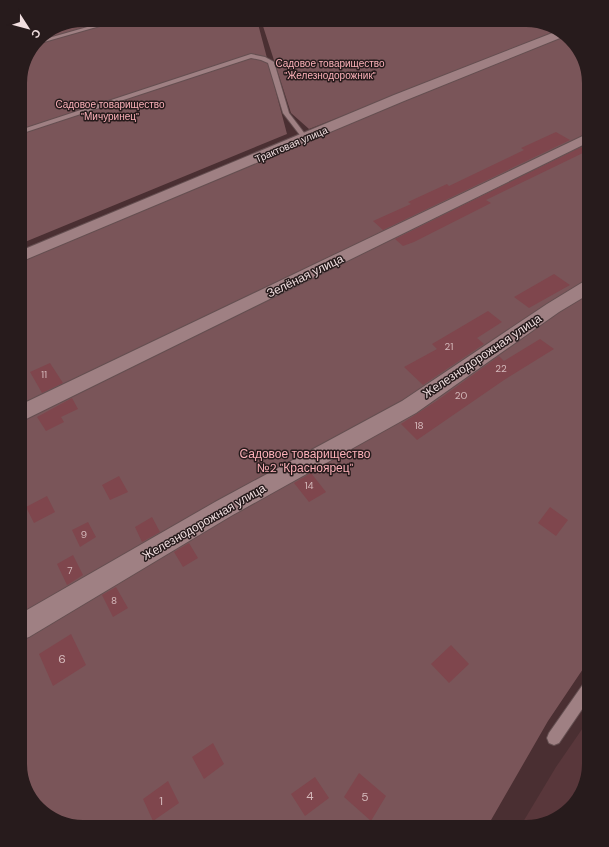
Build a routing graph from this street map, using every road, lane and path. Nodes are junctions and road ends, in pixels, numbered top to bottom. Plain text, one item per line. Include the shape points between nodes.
1 (94, 27) edge
2 (556, 35) edge
3 (48, 40) edge
4 (27, 130) edge
5 (305, 138) junction
6 (582, 140) edge
7 (27, 254) edge
8 (582, 290) edge
9 (27, 411) edge
10 (27, 624) edge
11 (582, 698) edge
12 (554, 738) dead end

1 - 3 lane
2 - 5 street, Трактовая улица
4 - 5 lane via 250,56 271,62 286,113
5 - 7 street, Трактовая улица
6 - 9 street, Зелёная улица
8 - 10 street, Железнодорожная улица via 409,407 224,509
11 - 12 lane

